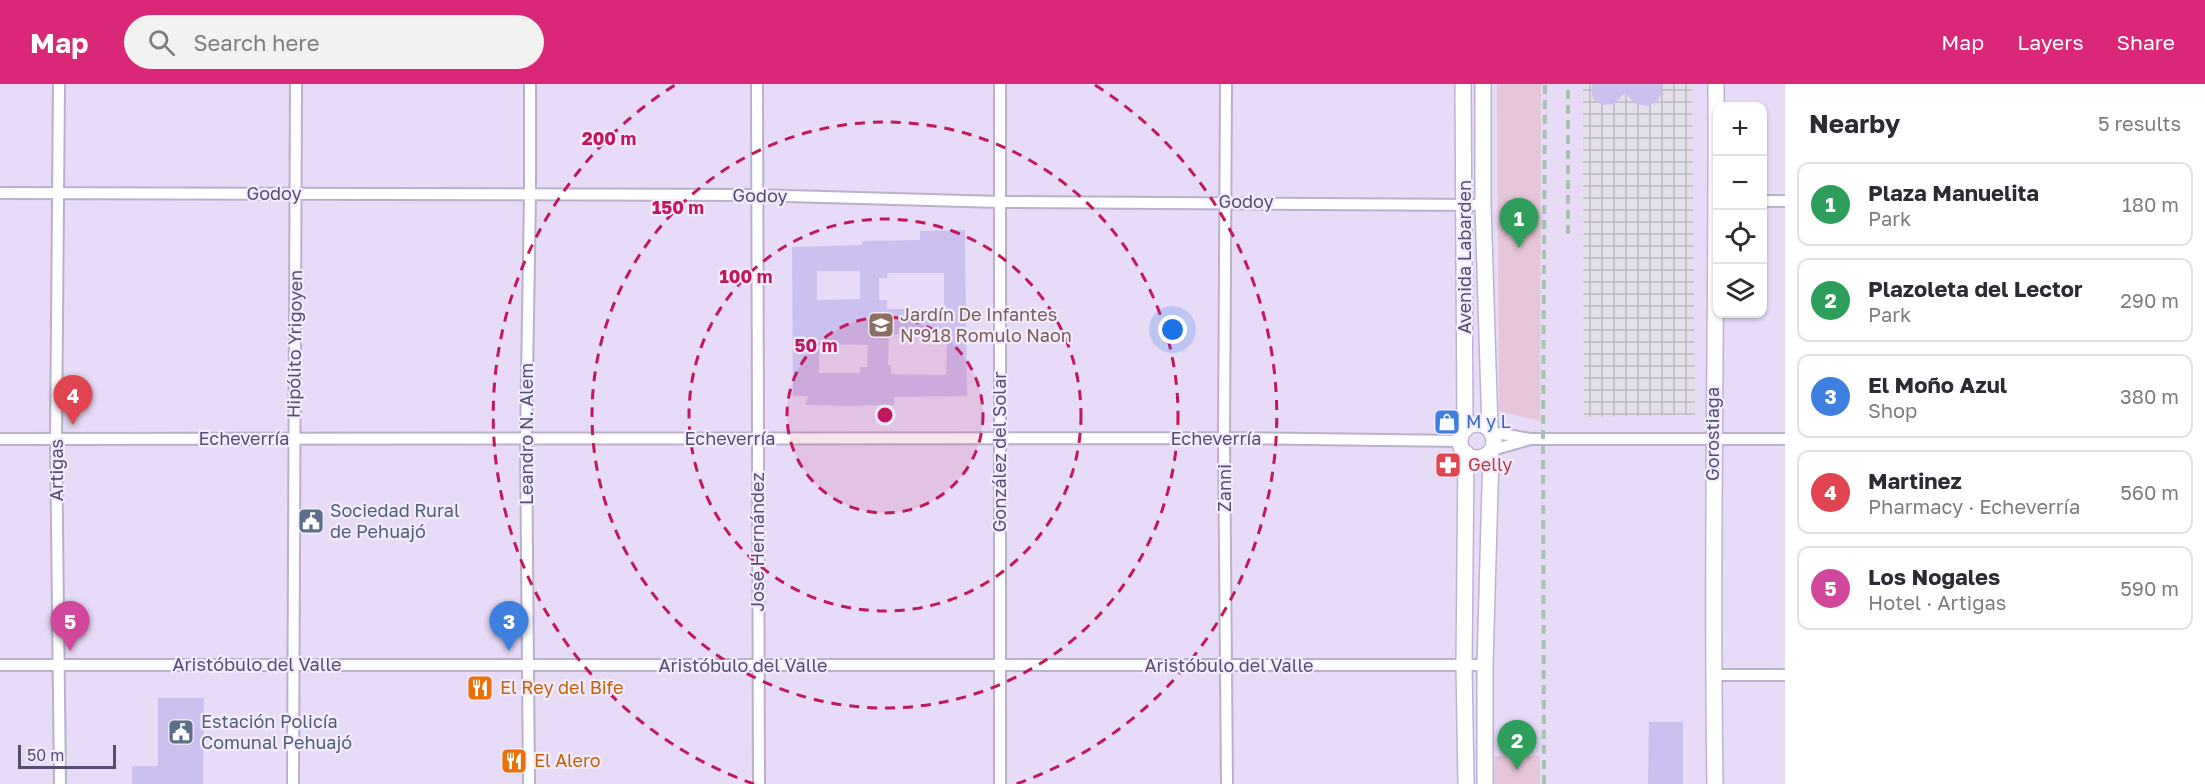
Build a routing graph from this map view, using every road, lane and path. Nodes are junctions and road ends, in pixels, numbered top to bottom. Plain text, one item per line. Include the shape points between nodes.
1 (58, 84) edge
2 (296, 84) edge
3 (530, 84) edge
4 (758, 84) edge
5 (1000, 84) edge
6 (1226, 84) edge
7 (1463, 84) edge
8 (1483, 84) edge
9 (1716, 84) edge
10 (1717, 156) edge
11 (0, 193) edge
12 (58, 194) junction
13 (297, 194) junction
14 (530, 195) junction
15 (756, 195) junction
16 (1767, 201) edge
17 (1785, 201) edge
18 (1000, 202) junction
19 (1226, 202) junction
20 (1465, 204) junction
21 (1483, 205) junction
22 (1717, 210) edge
23 (1490, 431) junction
24 (759, 438) junction
25 (1000, 438) junction
26 (1224, 438) junction
27 (0, 439) edge
28 (56, 439) junction
29 (293, 439) junction
30 (526, 439) junction
31 (1530, 439) junction
32 (1713, 439) junction
33 (1785, 439) edge
34 (1464, 442) junction
35 (1491, 451) junction
36 (0, 664) edge
37 (58, 665) junction
38 (293, 665) junction
39 (527, 665) junction
40 (1464, 665) junction
41 (1485, 665) junction
42 (757, 666) junction
43 (1000, 666) junction
44 (1226, 666) junction
45 (1713, 675) junction
46 (1785, 675) edge
47 (60, 784) edge
48 (293, 784) edge
49 (529, 784) edge
50 (759, 784) edge
51 (1000, 784) edge
52 (1227, 784) edge
53 (1466, 784) edge
54 (1485, 784) edge
55 (1714, 784) edge

1 - 12 street, Artigas
2 - 13 street, Hipólito Yrigoyen
3 - 14 street, Leandro N. Alem
4 - 15 street, José Hernández
5 - 18 street, González del Solar
6 - 19 street, Zanni
7 - 20 main road, Avenida Labarden
8 - 21 main road, Avenida Labarden
9 - 10 main road, Gorostiaga
11 - 12 street, Godoy
12 - 13 street, Godoy
12 - 28 street, Artigas
13 - 14 street, Godoy
13 - 29 street, Hipólito Yrigoyen
14 - 15 street, Godoy
14 - 30 street, Leandro N. Alem
15 - 18 street, Godoy
15 - 24 street, José Hernández
16 - 17 street
18 - 19 street, Godoy
18 - 25 street, González del Solar
19 - 20 street, Godoy
19 - 26 street, Zanni
20 - 21 street, Godoy
20 - 34 main road, Avenida Labarden
21 - 23 main road, Avenida Labarden
22 - 32 main road, Gorostiaga
23 - 31 street
23 - 34 main road via 1477,424 1470,426
23 - 35 main road via 1494,441
24 - 25 street, Echeverría
24 - 30 street, Echeverría
24 - 42 street, José Hernández
25 - 26 street, Echeverría
25 - 43 street, González del Solar
26 - 34 street, Echeverría
26 - 44 street, Zanni
27 - 28 street, Echeverría
28 - 29 street, Echeverría
28 - 37 street, Artigas
29 - 30 street, Echeverría
29 - 38 street, Hipólito Yrigoyen
30 - 39 street, Leandro N. Alem
31 - 32 street
31 - 35 street
32 - 33 street
32 - 45 main road, Gorostiaga
34 - 35 main road via 1472,457 1479,458
34 - 40 main road, Avenida Labarden
35 - 41 main road
36 - 37 street, Aristóbulo del Valle
37 - 38 street, Aristóbulo del Valle
37 - 47 street, Artigas
38 - 39 street, Aristóbulo del Valle
38 - 48 street, Hipólito Yrigoyen
39 - 42 street, Aristóbulo del Valle
39 - 49 street, Leandro N. Alem
40 - 41 street, Aristóbulo del Valle
40 - 44 street, Aristóbulo del Valle
40 - 53 main road, Avenida Labarden
41 - 54 main road
42 - 43 street, Aristóbulo del Valle
42 - 50 street, José Hernández
43 - 44 street, Aristóbulo del Valle
43 - 51 street, González del Solar
44 - 52 street, Zanni
45 - 46 street
45 - 55 main road, Gorostiaga

